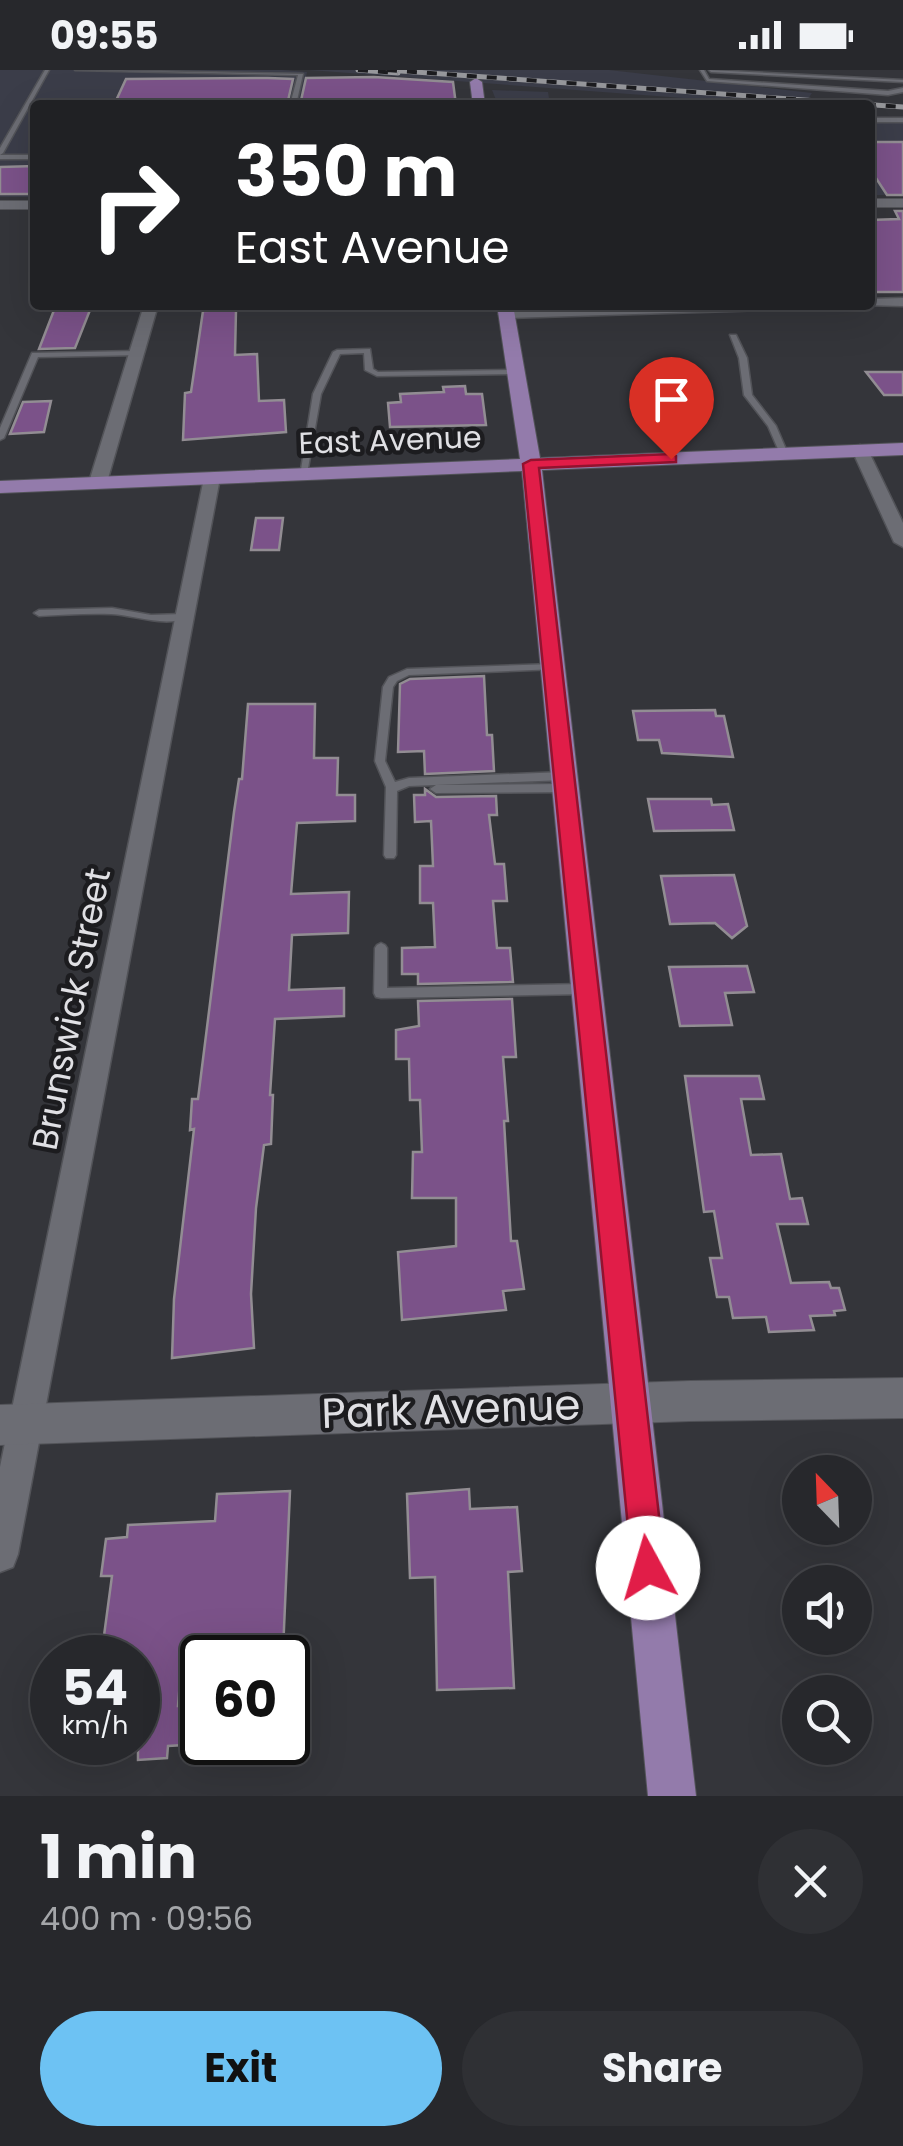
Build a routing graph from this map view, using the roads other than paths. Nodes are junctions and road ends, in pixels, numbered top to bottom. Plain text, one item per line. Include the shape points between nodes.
1 (47, 70) edge
2 (77, 70) edge
3 (702, 70) edge
4 (728, 71) edge
5 (760, 72) edge
6 (792, 73) edge
7 (476, 82) dead end
8 (903, 86) edge
9 (30, 100) edge
10 (294, 100) edge
11 (479, 100) edge
12 (30, 101) edge
13 (875, 120) edge
14 (903, 120) edge
15 (0, 155) edge
16 (30, 156) edge
17 (875, 203) edge
18 (903, 203) edge
19 (30, 205) edge
20 (0, 206) edge
21 (875, 302) edge
22 (903, 302) edge
23 (150, 310) edge
24 (506, 310) edge
25 (733, 336) dead end
26 (137, 354) junction
27 (518, 372) junction
28 (0, 438) edge
29 (903, 448) edge
30 (860, 450) junction
31 (784, 454) junction
32 (531, 464) junction
33 (303, 474) junction
34 (212, 478) junction
35 (98, 482) junction
36 (0, 487) edge
37 (903, 542) edge
38 (40, 613) dead end
39 (184, 617) junction
40 (553, 667) junction
41 (565, 782) junction
42 (392, 787) junction
43 (390, 855) dead end
44 (381, 948) dead end
45 (586, 989) junction
46 (903, 1398) edge
47 (631, 1403) junction
48 (13, 1424) edge
49 (0, 1554) edge
50 (672, 1796) edge

1 - 9 lane
2 - 10 lane via 301,74
3 - 4 lane
3 - 8 lane via 707,80 888,92
4 - 5 lane
5 - 6 lane
6 - 8 lane
7 - 11 main road
12 - 15 lane
13 - 14 lane
15 - 16 lane
17 - 18 street
19 - 20 street
21 - 22 street
23 - 26 street
24 - 27 main road
25 - 31 lane via 748,395
26 - 28 lane via 34,355
26 - 35 street
27 - 32 main road
27 - 33 lane via 378,374 369,370 368,351 337,352 317,394
29 - 30 main road, East Avenue
30 - 31 main road, East Avenue
30 - 37 street
31 - 32 main road, East Avenue
32 - 33 main road, East Avenue
32 - 40 main road
33 - 34 main road, East Avenue
34 - 35 main road, East Avenue
34 - 39 street, Brunswick Street
35 - 36 main road, East Avenue
38 - 39 lane
39 - 48 street, Brunswick Street
40 - 41 main road
40 - 42 lane via 407,672 393,679 380,761
41 - 42 lane
41 - 45 main road
42 - 43 lane
44 - 45 lane via 381,993
45 - 47 main road
46 - 47 street, Park Avenue
47 - 48 street, Park Avenue
47 - 50 main road
48 - 49 street, Brunswick Street

